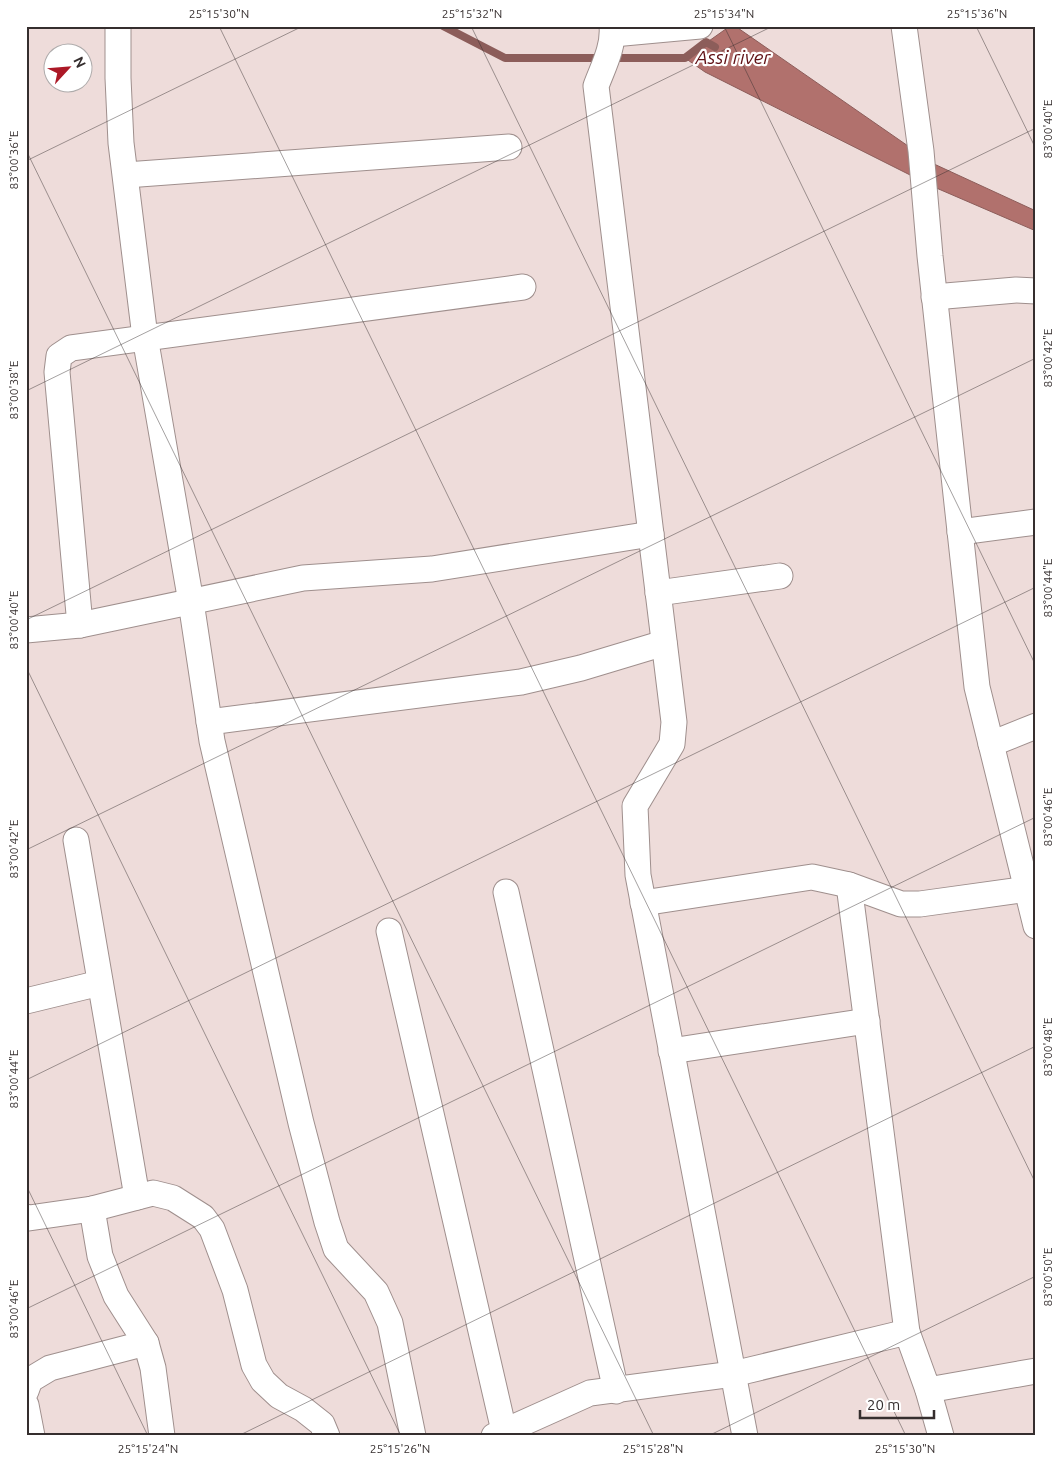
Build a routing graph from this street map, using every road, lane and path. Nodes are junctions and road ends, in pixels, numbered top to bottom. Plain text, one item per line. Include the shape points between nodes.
1 (118, 26) edge
2 (700, 26) edge
3 (904, 26) edge
4 (612, 36) edge
5 (509, 147) dead end
6 (126, 175) junction
7 (523, 287) dead end
8 (1036, 291) edge
9 (934, 297) junction
10 (145, 337) junction
11 (1036, 522) edge
12 (960, 532) junction
13 (651, 534) junction
14 (780, 576) dead end
15 (658, 593) junction
16 (191, 602) junction
17 (80, 625) junction
18 (26, 630) edge
19 (664, 642) junction
20 (209, 722) junction
21 (1036, 726) edge
22 (991, 744) junction
23 (76, 840) dead end
24 (849, 885) junction
25 (1027, 889) junction
26 (506, 892) dead end
27 (643, 903) junction
28 (1036, 926) edge
29 (389, 931) dead end
30 (100, 983) junction
31 (26, 1001) edge
32 (867, 1021) junction
33 (671, 1051) junction
34 (137, 1196) junction
35 (92, 1210) junction
36 (26, 1217) edge
37 (907, 1332) junction
38 (146, 1344) junction
39 (1036, 1371) edge
40 (733, 1374) junction
41 (928, 1390) junction
42 (26, 1391) edge
43 (616, 1391) junction
44 (26, 1405) edge
45 (499, 1434) edge
46 (32, 1436) edge
47 (162, 1436) edge
48 (327, 1436) edge
49 (413, 1436) edge
50 (745, 1436) edge
51 (941, 1436) edge

1 - 6 street via 121,143
2 - 4 street
3 - 9 street via 921,151
4 - 13 street via 596,86
5 - 6 street
6 - 10 street
7 - 10 street
8 - 9 street
9 - 12 street
10 - 16 street
10 - 17 street via 71,348 60,356 57,372
11 - 12 street
12 - 22 street via 977,687
13 - 15 street
13 - 16 street via 432,570 303,578
14 - 15 street
15 - 19 street
16 - 17 street
16 - 20 street
17 - 18 street
19 - 20 street via 581,668 522,682
19 - 27 street via 674,722 672,744 635,806 638,875
20 - 49 street via 301,1124 327,1222 336,1248 376,1292 390,1323
21 - 22 street
22 - 25 street
23 - 30 street
24 - 25 street via 901,904
24 - 27 street via 812,877
24 - 32 street
25 - 28 street
26 - 43 street
27 - 33 street
29 - 45 street
30 - 31 street
30 - 34 street
32 - 33 street
32 - 37 street
33 - 40 street
34 - 35 street
34 - 48 street via 153,1193 173,1198 203,1217 212,1228 234,1290 254,1365 263,1381 279,1396 304,1409 322,1424
35 - 36 street
35 - 38 street via 100,1256 116,1296
37 - 40 street
37 - 41 street
38 - 42 street via 50,1368 30,1380
38 - 47 street via 153,1368
39 - 41 street
40 - 43 street
40 - 50 street
41 - 51 street
43 - 45 street via 590,1393
44 - 46 street

